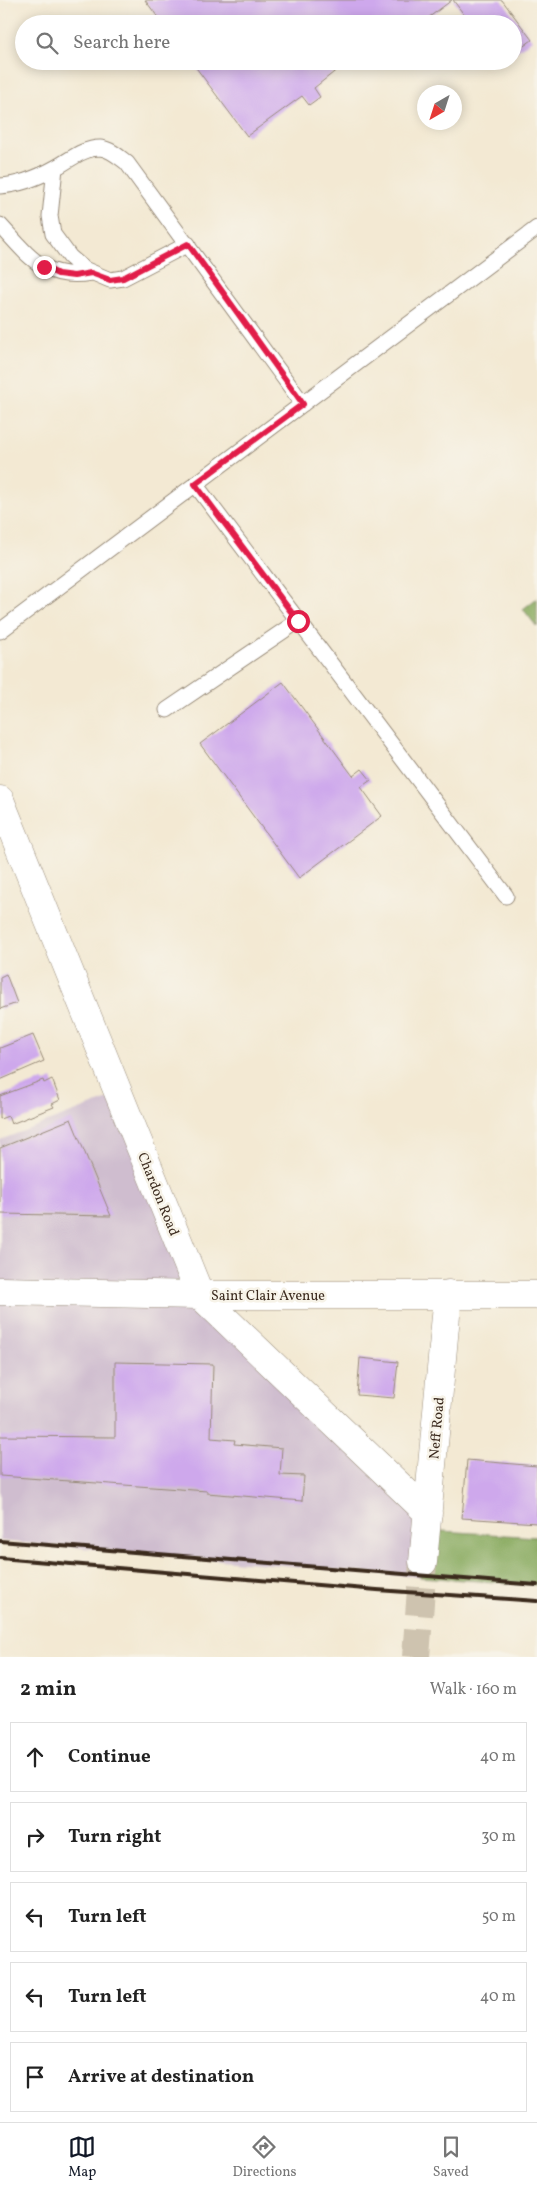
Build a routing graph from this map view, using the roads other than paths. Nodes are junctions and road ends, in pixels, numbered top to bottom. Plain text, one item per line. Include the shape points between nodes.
1 (56, 168) junction
2 (0, 186) edge
3 (0, 225) edge
4 (537, 228) edge
5 (188, 244) junction
6 (91, 273) junction
7 (303, 404) junction
8 (195, 484) junction
9 (298, 621) junction
10 (0, 630) edge
11 (167, 710) dead end
12 (0, 800) edge
13 (506, 896) dead end
14 (0, 1291) edge
15 (448, 1294) junction
16 (200, 1295) junction
17 (537, 1295) edge
18 (428, 1514) junction
19 (423, 1562) tunnel mouth

1 - 2 lane via 18,185
1 - 5 lane via 86,150 102,148 116,153
1 - 6 lane via 50,216 53,234 70,258
3 - 6 lane via 44,267 58,274
4 - 7 lane
5 - 6 lane via 123,278 110,280
5 - 7 lane
7 - 8 lane
8 - 9 lane
8 - 10 lane
9 - 11 lane
9 - 13 lane
12 - 16 street, Chardon Road
14 - 16 street, Saint Clair Avenue
15 - 16 street, Saint Clair Avenue
15 - 17 street, Saint Clair Avenue
15 - 18 street, Neff Road
16 - 18 street, Chardon Road
18 - 19 street, Neff Road

